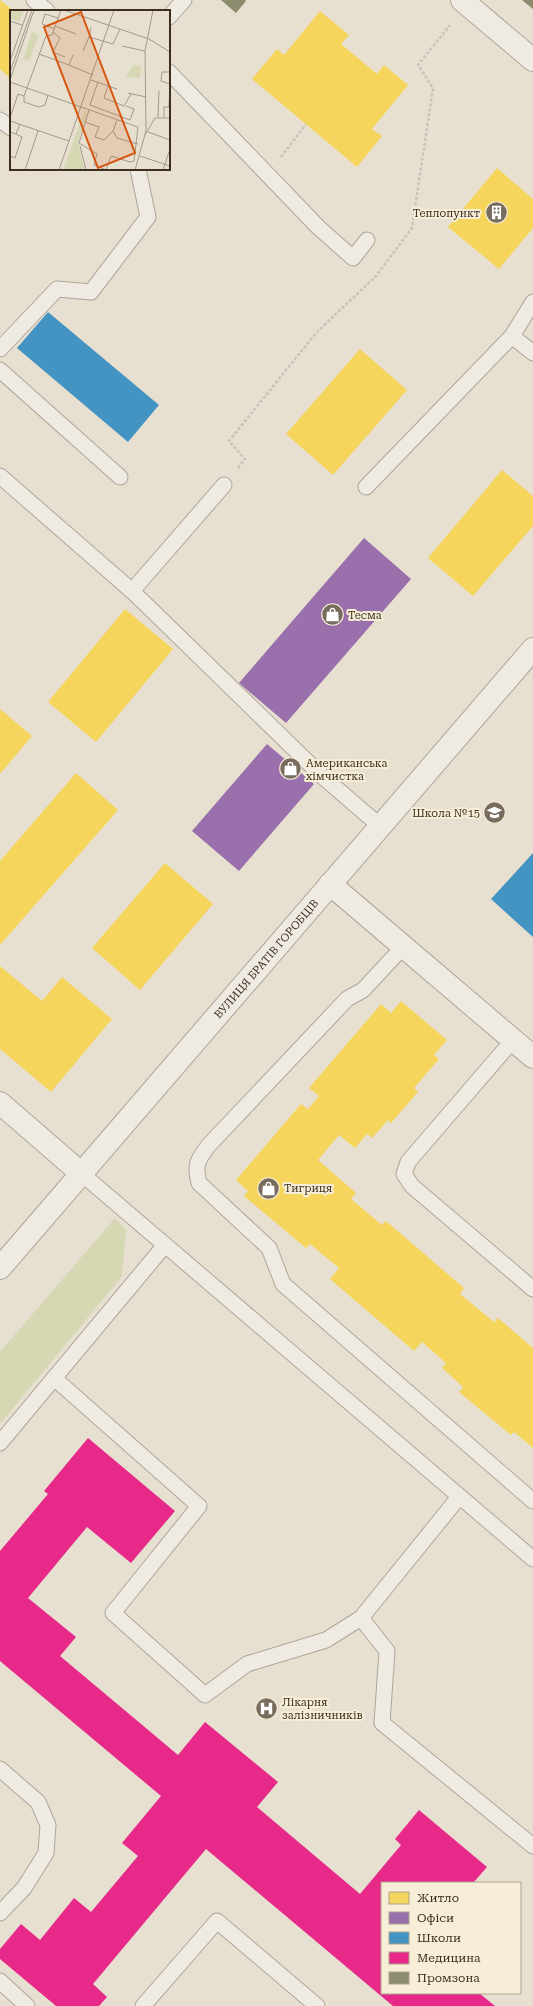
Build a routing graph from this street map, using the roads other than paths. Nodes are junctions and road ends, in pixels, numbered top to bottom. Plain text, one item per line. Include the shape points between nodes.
1 (34, 0) edge
2 (184, 0) edge
3 (462, 0) edge
4 (46, 10) edge
5 (170, 16) edge
6 (533, 60) edge
7 (170, 73) edge
8 (0, 120) edge
9 (10, 127) edge
10 (138, 170) edge
11 (367, 240) dead end
12 (533, 302) edge
13 (512, 336) junction
14 (0, 350) edge
15 (533, 353) edge
16 (0, 370) edge
17 (0, 476) edge
18 (120, 477) dead end
19 (224, 485) dead end
20 (366, 487) dead end
21 (132, 591) junction
22 (533, 649) edge
23 (380, 826) junction
24 (330, 884) junction
25 (403, 947) junction
26 (512, 1040) junction
27 (533, 1057) edge
28 (0, 1103) edge
29 (82, 1174) junction
30 (165, 1245) junction
31 (0, 1268) edge
32 (533, 1289) edge
33 (54, 1378) junction
34 (0, 1443) edge
35 (460, 1497) junction
36 (533, 1501) edge
37 (533, 1559) edge
38 (361, 1618) junction
39 (0, 1769) edge
40 (533, 1846) edge
41 (0, 1913) edge
42 (0, 1980) edge
43 (27, 2006) edge
44 (143, 2006) edge
45 (317, 2006) edge

1 - 4 lane
2 - 5 lane
3 - 6 street
7 - 11 lane via 318,227 353,258
8 - 9 lane
10 - 14 lane via 148,217 91,292 57,289
12 - 13 lane
13 - 15 lane
13 - 20 lane
16 - 18 lane
17 - 21 lane
19 - 21 lane
21 - 23 lane via 322,776
22 - 23 street, ВУЛИЦЯ БРАТІВ ГОРОБЦІВ
23 - 24 street, ВУЛИЦЯ БРАТІВ ГОРОБЦІВ
24 - 25 street
24 - 29 street, ВУЛИЦЯ БРАТІВ ГОРОБЦІВ
25 - 26 street
25 - 36 lane via 363,990 347,999 209,1145 199,1158 196,1172 199,1183 268,1248 283,1284
26 - 27 street
26 - 32 lane via 408,1162 404,1174 412,1186
28 - 29 street
29 - 30 lane
29 - 31 street, ВУЛИЦЯ БРАТІВ ГОРОБЦІВ
30 - 33 lane
30 - 35 lane
33 - 34 lane
33 - 38 lane via 199,1506 113,1613 206,1695 247,1664 326,1640
35 - 37 lane
35 - 38 lane
38 - 40 lane via 387,1651 382,1723
39 - 41 lane via 38,1802 48,1825 46,1853 24,1888
42 - 43 lane
44 - 45 lane via 217,1921

